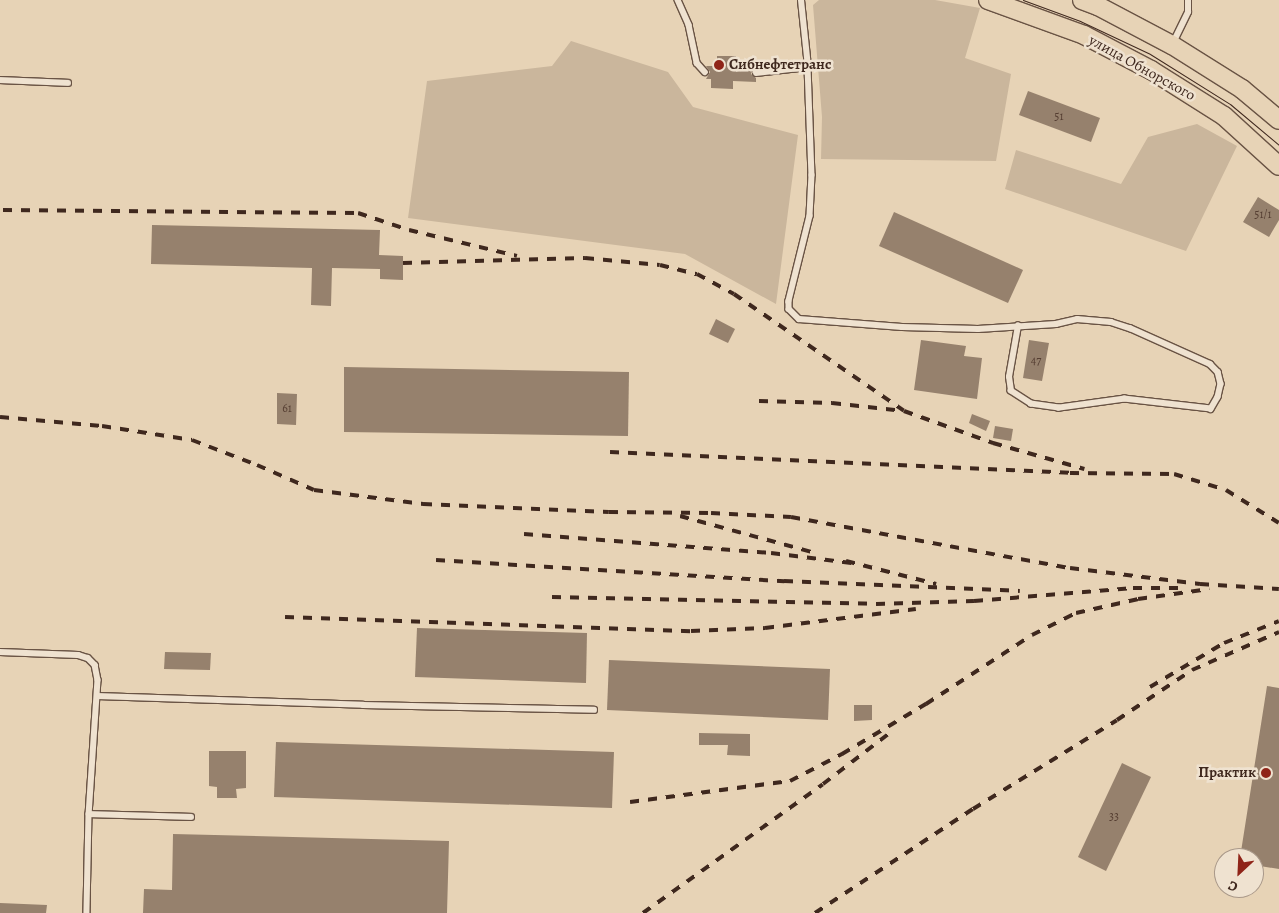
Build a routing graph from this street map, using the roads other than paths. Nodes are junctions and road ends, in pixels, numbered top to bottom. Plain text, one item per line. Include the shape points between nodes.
1 (678, 0) edge
2 (800, 0) edge
3 (988, 0) edge
4 (1082, 0) edge
5 (1188, 0) edge
6 (1172, 45) junction
7 (808, 67) junction
8 (706, 72) dead end
9 (756, 73) dead end
10 (0, 80) edge
11 (68, 83) dead end
12 (1279, 120) edge
13 (1279, 166) edge
14 (1018, 326) junction
15 (0, 652) edge
16 (97, 696) junction
17 (594, 710) dead end
18 (89, 814) junction
19 (191, 817) dead end
20 (87, 913) edge

1 - 8 lane via 690,25 697,63
2 - 7 lane
3 - 13 main road, улица Обнорского via 1084,35 1151,70 1224,116
4 - 6 main road
5 - 6 lane via 1188,12
6 - 12 main road via 1242,89
7 - 9 lane
7 - 14 lane via 812,175 810,216 789,309 799,319 902,327 978,329
10 - 11 lane
14 - 14 lane via 1077,319 1110,322 1130,328 1210,364 1218,372 1221,384 1218,396 1211,409 1125,399 1059,408 1031,404 1011,391 1009,378
15 - 16 lane via 88,658 95,665
16 - 17 lane
16 - 18 lane
18 - 19 lane
18 - 20 lane

